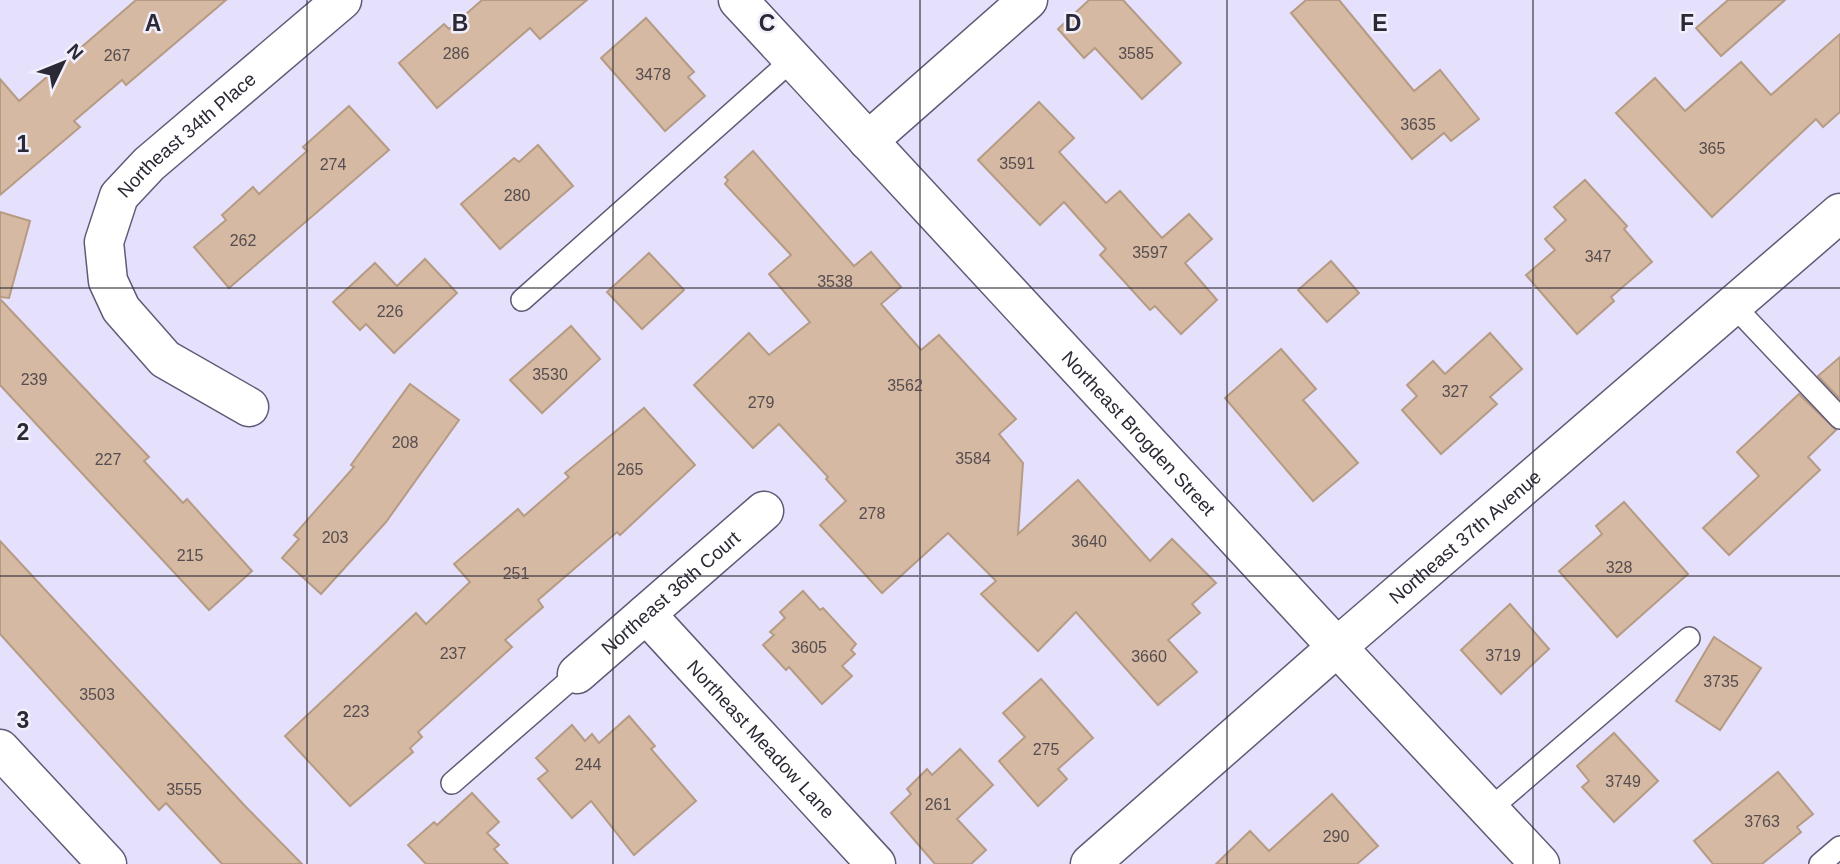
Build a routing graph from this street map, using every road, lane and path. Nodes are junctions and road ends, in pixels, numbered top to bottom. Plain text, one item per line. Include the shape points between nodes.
1 (342, 0) edge
2 (738, 0) edge
3 (1028, 0) edge
4 (793, 59) junction
5 (868, 141) junction
6 (1840, 213) edge
7 (522, 300) dead end
8 (1733, 305) junction
9 (249, 407) dead end
10 (1840, 418) edge
11 (764, 511) dead end
12 (646, 614) junction
13 (1689, 638) dead end
14 (1337, 647) junction
15 (577, 674) joint
16 (0, 749) edge
17 (452, 783) dead end
18 (1490, 809) junction
19 (1840, 846) edge
20 (107, 864) edge
21 (876, 864) edge
22 (1090, 864) edge
23 (1540, 864) edge
24 (1820, 864) edge

1 - 9 street, Northeast 34th Place via 149,164 119,197 104,242 107,281 121,309 165,359
2 - 4 street, Northeast Brogden Street
3 - 5 street
4 - 5 street, Northeast Brogden Street
4 - 7 lane
5 - 14 street, Northeast Brogden Street
6 - 8 street, Northeast 37th Avenue
8 - 10 lane
8 - 14 street, Northeast 37th Avenue
11 - 12 street, Northeast 36th Court
12 - 15 street, Northeast 36th Court
12 - 21 street, Northeast Meadow Lane
13 - 18 lane
14 - 18 street, Northeast Brogden Street
14 - 22 street, Northeast 37th Avenue
15 - 17 lane
16 - 20 street
18 - 23 street, Northeast Brogden Street
19 - 24 lane

